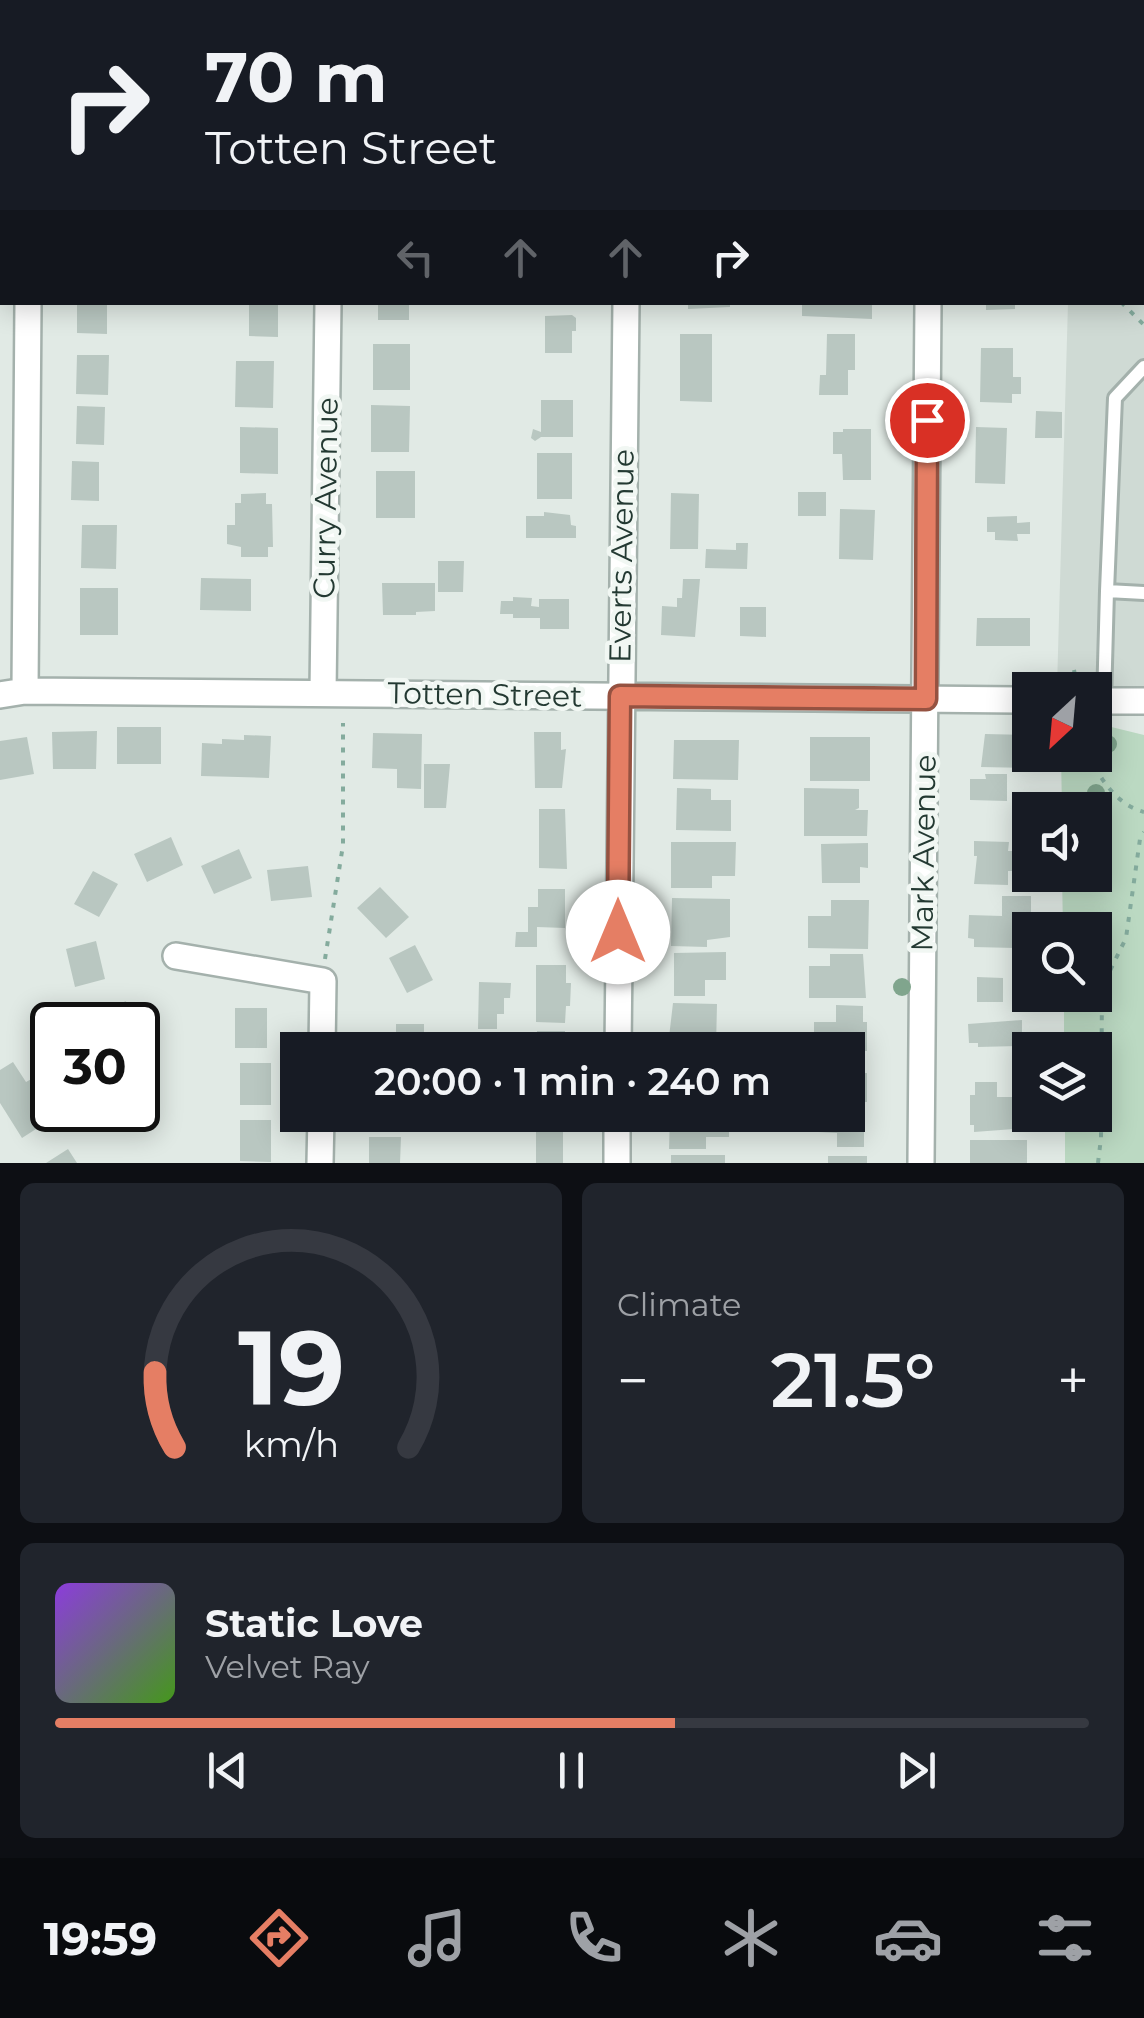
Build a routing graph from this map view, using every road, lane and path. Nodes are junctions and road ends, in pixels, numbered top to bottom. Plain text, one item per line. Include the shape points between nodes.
1 (28, 305) edge
2 (328, 305) edge
3 (626, 305) edge
4 (928, 305) edge
5 (1124, 305) edge
6 (1144, 325) edge
7 (1144, 368) edge
8 (1107, 590) junction
9 (1144, 593) edge
10 (1101, 672) edge
11 (12, 693) edge
12 (323, 694) junction
13 (620, 696) junction
14 (926, 699) junction
15 (1012, 700) edge
16 (1112, 701) edge
17 (1144, 701) edge
18 (344, 723) dead end
19 (1098, 772) edge
20 (1144, 812) edge
21 (1144, 832) edge
22 (176, 956) dead end
23 (326, 959) dead end
24 (322, 1032) edge
25 (618, 1032) edge
26 (321, 1132) edge
27 (617, 1132) edge
28 (320, 1163) edge
29 (617, 1163) edge
30 (921, 1163) edge
31 (1098, 1163) edge

1 - 11 street
2 - 12 street, Curry Avenue
3 - 13 street, Everts Avenue
4 - 14 street, Mark Avenue
5 - 6 path
7 - 8 lane via 1115,398
8 - 9 lane
8 - 10 lane
11 - 12 street, Totten Street
12 - 13 street, Totten Street
13 - 14 street, Totten Street
13 - 25 street, Everts Avenue
14 - 15 street, Totten Street
14 - 30 street, Mark Avenue
16 - 17 street
18 - 23 path via 343,844
19 - 20 path via 1132,809
21 - 31 path via 1126,938 1102,987
22 - 24 street via 323,981
26 - 28 street
27 - 29 street

